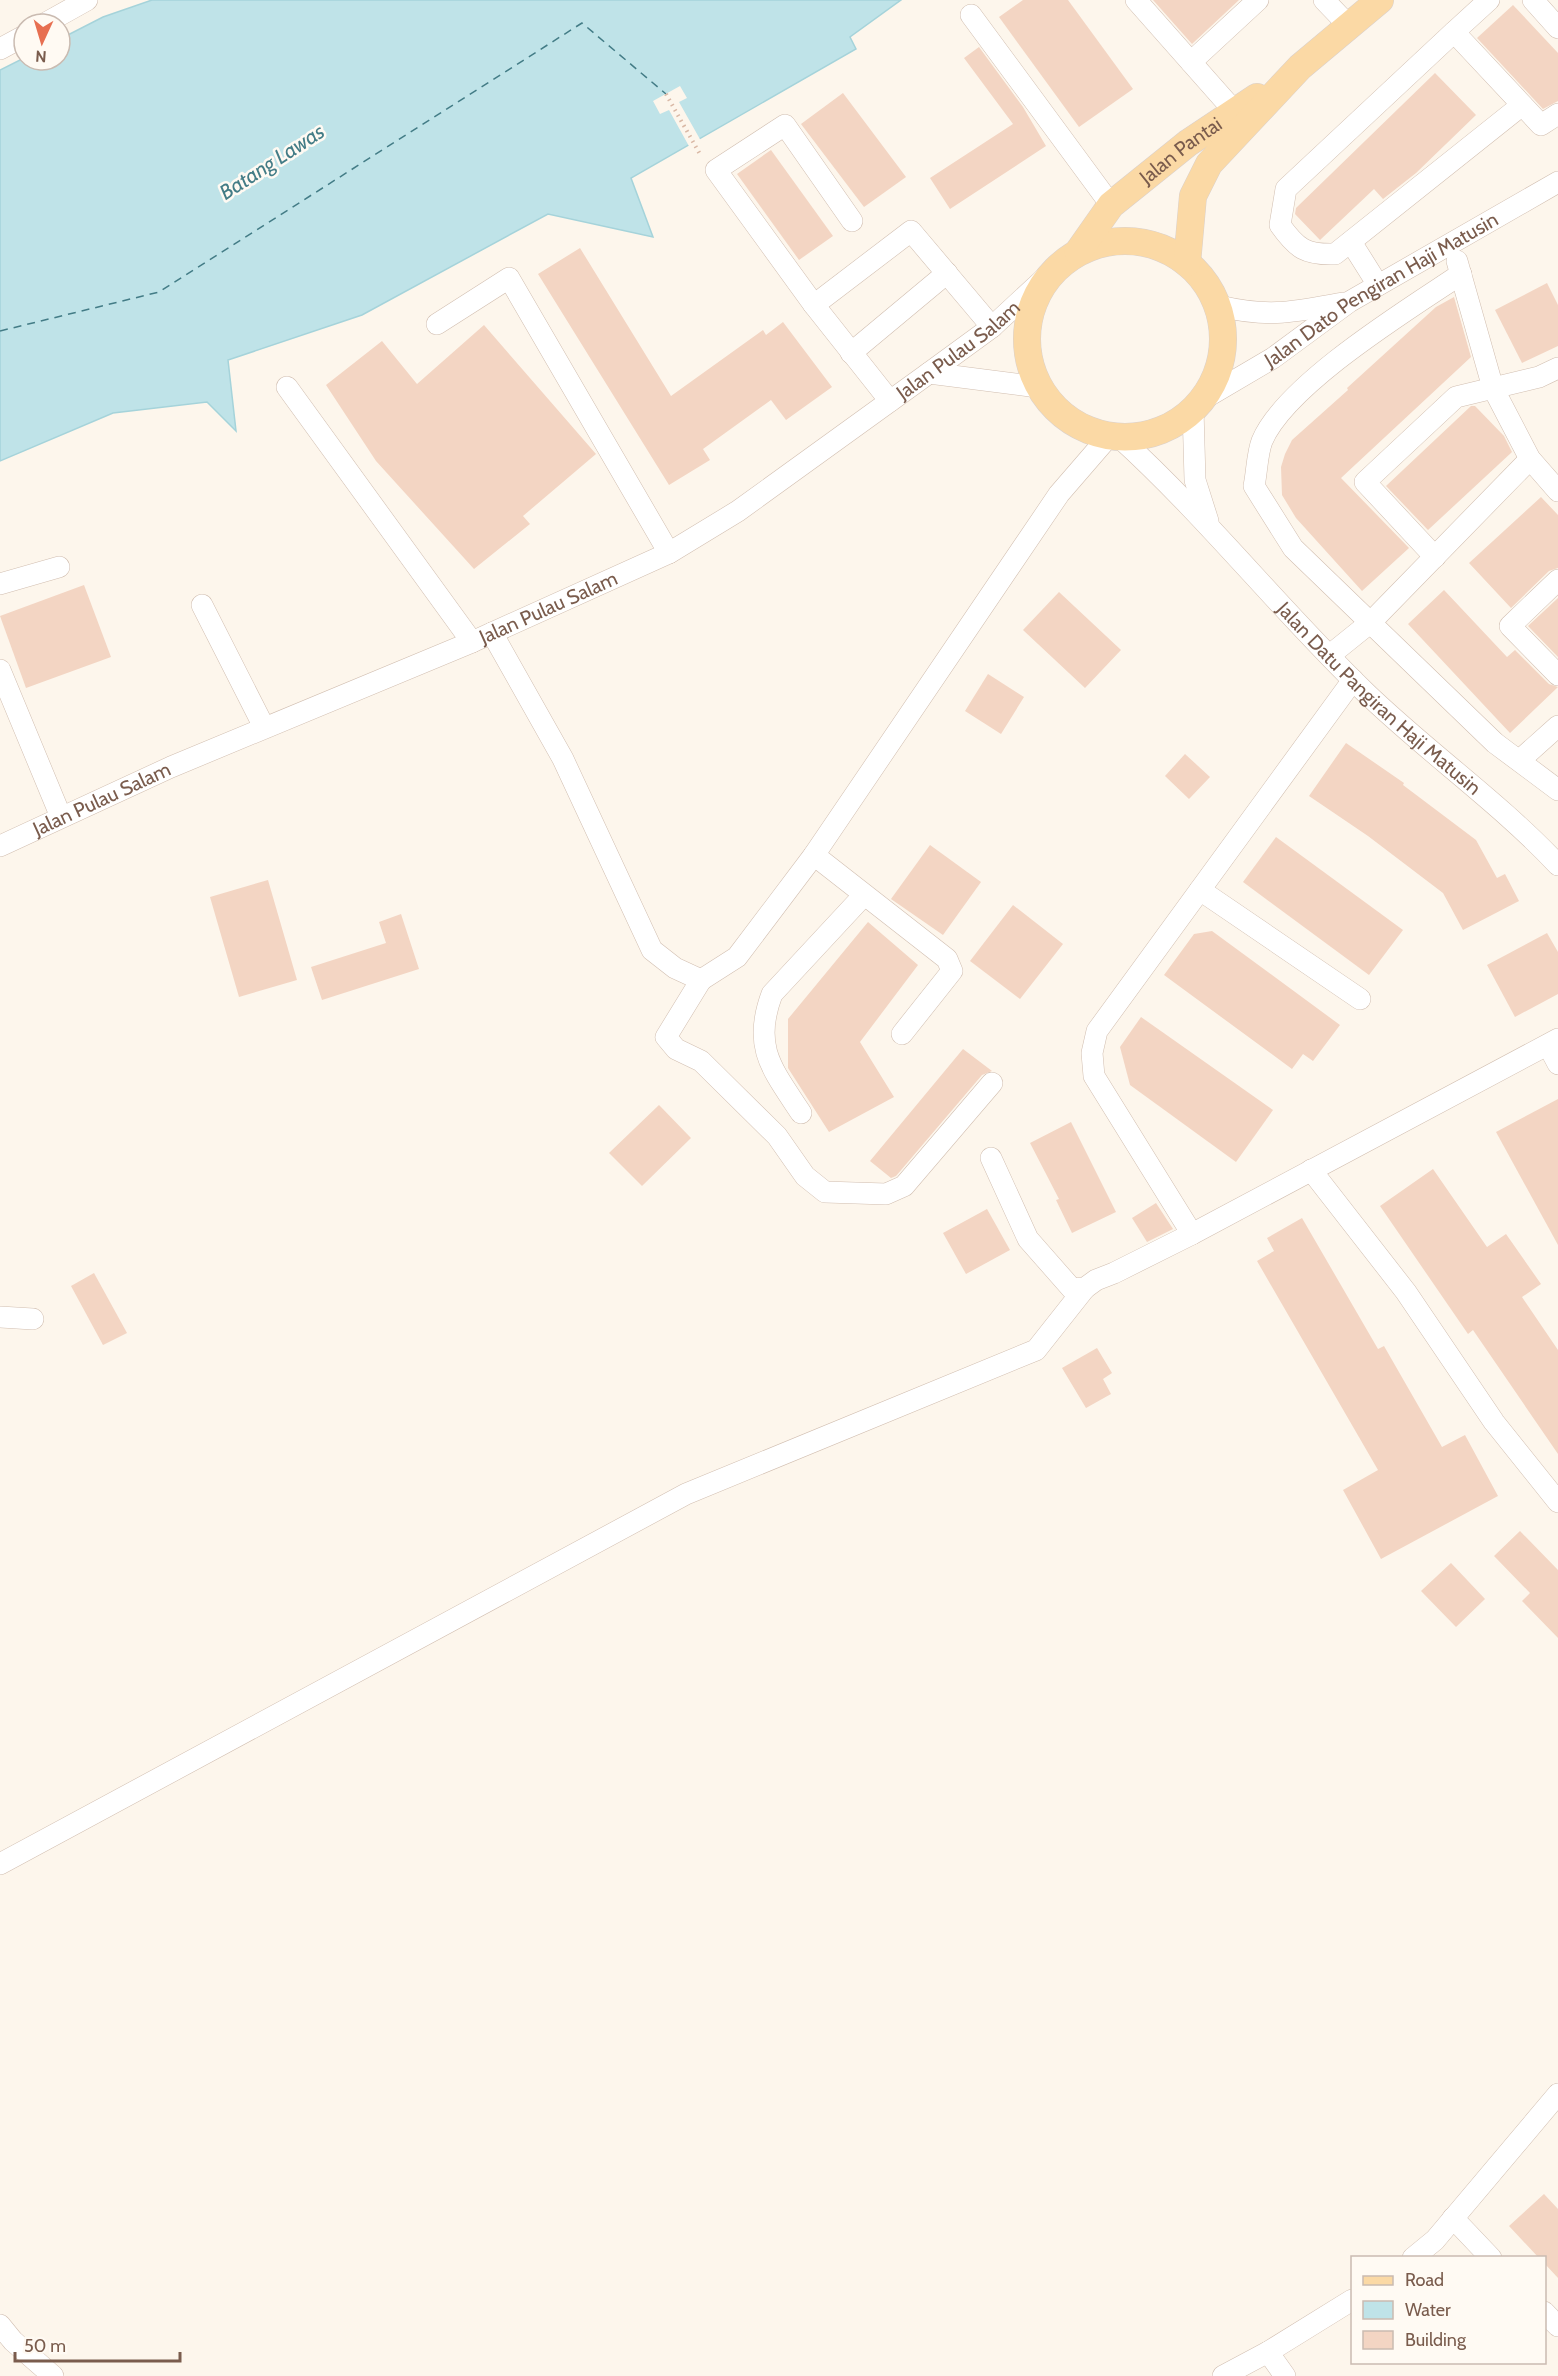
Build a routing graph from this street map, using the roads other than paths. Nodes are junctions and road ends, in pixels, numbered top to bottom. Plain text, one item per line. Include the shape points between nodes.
1 (87, 0) edge
2 (1136, 0) edge
3 (1258, 0) edge
4 (1324, 0) edge
5 (1380, 0) edge
6 (1489, 0) edge
7 (1533, 0) edge
8 (66, 12) edge
9 (971, 15) dead end
10 (1348, 25) junction
11 (1558, 28) edge
12 (1454, 32) junction
13 (1191, 62) junction
14 (1300, 67) junction
15 (1522, 105) junction
16 (1235, 112) junction
17 (1558, 114) edge
18 (1558, 182) edge
19 (1111, 205) junction
20 (852, 221) dead end
21 (1351, 242) junction
22 (1452, 243) junction
23 (1078, 252) junction
24 (1187, 263) junction
25 (947, 273) junction
26 (1461, 274) junction
27 (1046, 278) junction
28 (1378, 285) junction
29 (1349, 302) junction
30 (814, 305) junction
31 (1219, 306) junction
32 (437, 324) dead end
33 (992, 327) junction
34 (851, 352) junction
35 (1558, 368) edge
36 (929, 373) junction
37 (287, 387) dead end
38 (1038, 387) junction
39 (1493, 388) junction
40 (890, 401) junction
41 (1199, 403) junction
42 (1114, 436) junction
43 (1530, 459) junction
44 (1558, 492) edge
45 (1209, 525) junction
46 (669, 553) junction
47 (1435, 556) junction
48 (59, 567) dead end
49 (1558, 580) edge
50 (0, 584) edge
51 (202, 605) dead end
52 (1371, 622) junction
53 (492, 633) junction
54 (472, 642) junction
55 (1330, 656) junction
56 (0, 670) edge
57 (1558, 675) edge
58 (1353, 680) junction
59 (1558, 726) edge
60 (264, 727) junction
61 (1520, 760) junction
62 (1558, 790) edge
63 (61, 817) junction
64 (0, 846) edge
65 (814, 855) junction
66 (1557, 862) edge
67 (1200, 890) junction
68 (864, 895) junction
69 (701, 980) junction
70 (1360, 999) dead end
71 (902, 1034) dead end
72 (1553, 1042) edge
73 (1558, 1064) edge
74 (992, 1083) dead end
75 (801, 1113) dead end
76 (991, 1158) dead end
77 (1311, 1170) junction
78 (1192, 1234) junction
79 (1084, 1288) junction
80 (0, 1317) edge
81 (33, 1319) dead end
82 (1558, 1502) edge
83 (0, 1864) edge
84 (1558, 2094) edge
85 (1454, 2218) junction
86 (1415, 2256) edge
87 (1489, 2256) edge
88 (1351, 2301) edge
89 (1546, 2313) edge
90 (0, 2325) edge
91 (1558, 2326) edge
92 (1268, 2352) junction
93 (53, 2376) edge
94 (1223, 2376) edge
95 (1285, 2376) edge

1 - 8 street
2 - 13 street
3 - 13 street
4 - 10 street
5 - 10 main road, Jalan Pantai
6 - 12 street
7 - 11 street
9 - 19 street
10 - 14 main road, Jalan Pantai
12 - 15 street
12 - 21 street via 1286,189 1280,225 1293,244 1313,255 1335,254
13 - 16 street
14 - 16 main road, Jalan Pantai
14 - 24 main road, Jalan Pantai via 1209,164 1193,196
15 - 17 street via 1541,126
15 - 21 street
16 - 19 main road, Jalan Pantai via 1188,143
18 - 22 street, Jalan Dato Pengiran Haji Matusin
19 - 23 main road, Jalan Pantai
20 - 30 street via 785,125 716,170
21 - 28 street
22 - 26 street
22 - 28 street, Jalan Dato Pengiran Haji Matusin
23 - 24 main road via 1116,240 1149,243 1179,255
23 - 27 main road
24 - 31 main road via 1203,277
25 - 30 street via 911,231
25 - 33 street
25 - 34 street
26 - 39 street
26 - 52 street via 1350,350 1286,406 1262,441 1254,486 1293,548
27 - 33 street, Jalan Pulau Salam
27 - 38 main road via 1026,323 1027,356
28 - 29 street, Jalan Dato Pengiran Haji Matusin
29 - 31 street via 1281,314 1253,314
29 - 41 street, Jalan Dato Pengiran Haji Matusin via 1273,358
30 - 34 street
31 - 41 main road via 1224,337 1220,369
32 - 46 street via 509,278
33 - 36 street, Jalan Pulau Salam
34 - 40 street
35 - 39 street via 1539,377
36 - 38 street
36 - 40 street, Jalan Pulau Salam
37 - 54 street
38 - 42 main road via 1058,412 1086,430
39 - 43 street
39 - 47 street via 1456,397 1365,482
40 - 46 street, Jalan Pulau Salam via 738,511
41 - 42 main road via 1181,421 1152,434
41 - 45 street via 1195,480
42 - 45 street, Jalan Datu Pangiran Haji Matusin
42 - 65 street via 1059,494
43 - 44 street
43 - 47 street
45 - 55 street, Jalan Datu Pangiran Haji Matusin
46 - 53 street, Jalan Pulau Salam
47 - 52 street
48 - 50 street
49 - 57 street via 1510,626
51 - 60 street
52 - 55 street
52 - 61 street via 1470,720
53 - 54 street, Jalan Pulau Salam
53 - 69 street via 563,759 652,950 675,968
54 - 60 street, Jalan Pulau Salam
55 - 58 street, Jalan Datu Pangiran Haji Matusin
56 - 63 street
58 - 66 street, Jalan Datu Pangiran Haji Matusin
58 - 67 street
59 - 61 street
60 - 63 street, Jalan Pulau Salam
61 - 62 street
63 - 64 street, Jalan Pulau Salam
65 - 68 street
65 - 69 street via 737,957
67 - 70 street
67 - 78 street via 1097,1031 1092,1053 1094,1076
68 - 71 street via 947,959 952,971
68 - 75 street via 772,994 765,1012 769,1064
69 - 74 street via 666,1037 676,1049 701,1061 777,1136 804,1176 825,1192 886,1194 904,1186
72 - 73 street
72 - 77 street
76 - 79 street via 1028,1239 1072,1289
77 - 78 street
77 - 82 street via 1406,1292 1494,1422
78 - 79 street
79 - 83 street via 1036,1350 686,1494
80 - 81 street
84 - 85 street
85 - 86 street
85 - 87 street
88 - 92 street
89 - 91 street
90 - 93 street via 13,2342
92 - 94 street
92 - 95 street

